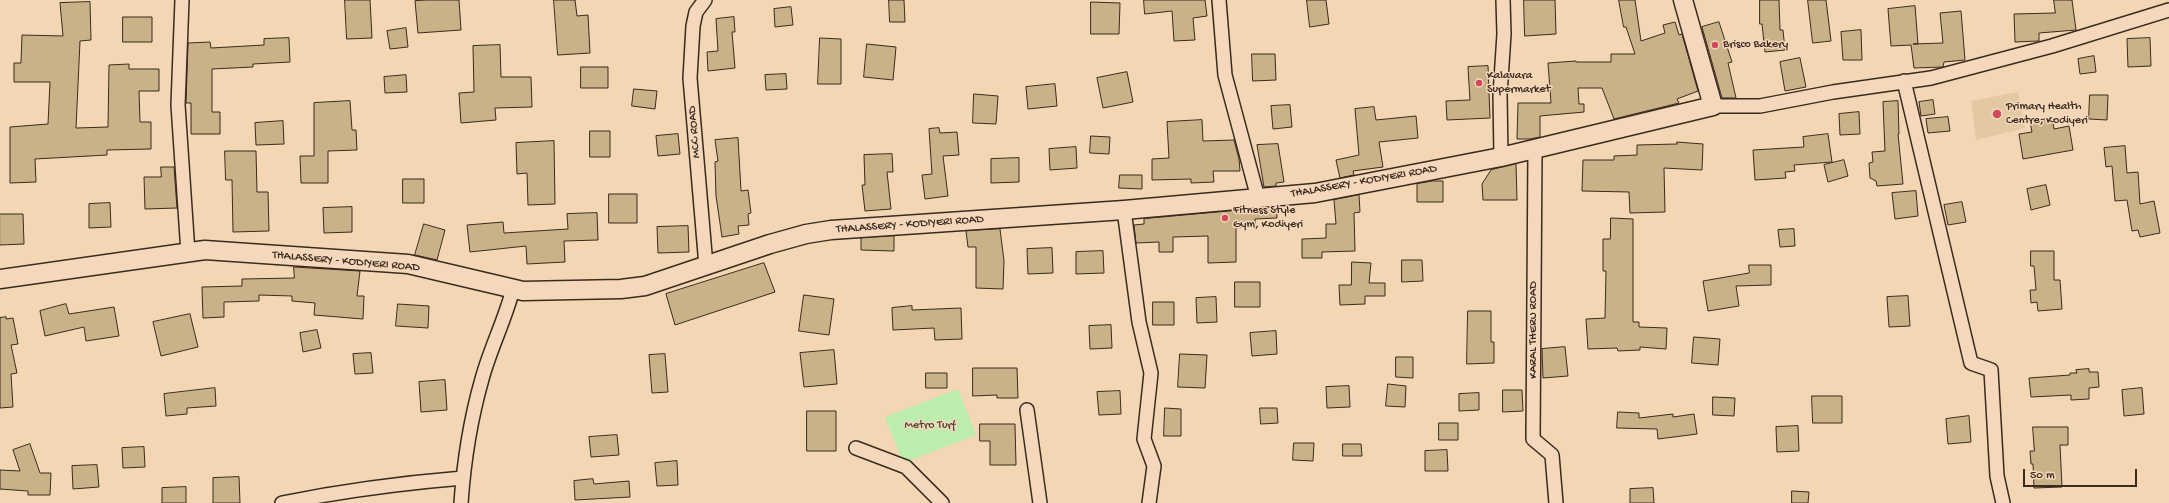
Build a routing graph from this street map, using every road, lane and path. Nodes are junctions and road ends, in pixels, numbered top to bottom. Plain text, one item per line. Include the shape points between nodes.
1 (182, 0) edge
2 (705, 0) edge
3 (1219, 0) edge
4 (1503, 0) edge
5 (1683, 0) edge
6 (2169, 10) edge
7 (1904, 82) junction
8 (1713, 106) junction
9 (1535, 149) junction
10 (1501, 157) junction
11 (1258, 198) junction
12 (1124, 210) junction
13 (188, 253) junction
14 (706, 266) junction
15 (0, 279) edge
16 (513, 289) junction
17 (1027, 410) dead end
18 (856, 448) dead end
19 (463, 478) junction
20 (282, 503) edge
21 (461, 503) edge
22 (942, 503) edge
23 (1040, 503) edge
24 (1149, 503) edge
25 (1556, 503) edge
26 (2002, 503) edge

1 - 13 street via 178,105
2 - 14 street, MCC ROAD via 696,12 693,26 690,78
3 - 11 street via 1225,75
4 - 10 street
5 - 8 main road
6 - 7 street via 2052,46 1931,78
7 - 8 street via 1760,106
7 - 26 street via 1972,363 1991,370 1997,476
8 - 9 main road, THALASSERY - KODIYERI ROAD
9 - 10 main road, THALASSERY - KODIYERI ROAD
9 - 25 street, KARAL THERU ROAD via 1533,439 1552,455
10 - 11 main road, THALASSERY - KODIYERI ROAD via 1315,193
11 - 12 main road, THALASSERY - KODIYERI ROAD
12 - 14 main road, THALASSERY - KODIYERI ROAD via 831,230 770,244
12 - 24 street via 1139,322 1151,373 1144,439 1154,466
13 - 15 main road, THALASSERY - KODIYERI ROAD
13 - 16 main road, THALASSERY - KODIYERI ROAD via 205,250 408,264
14 - 16 main road, THALASSERY - KODIYERI ROAD via 646,286 523,291
16 - 19 street via 482,378 468,432
17 - 23 street
18 - 22 street via 906,467
19 - 20 street via 332,493
19 - 21 street

